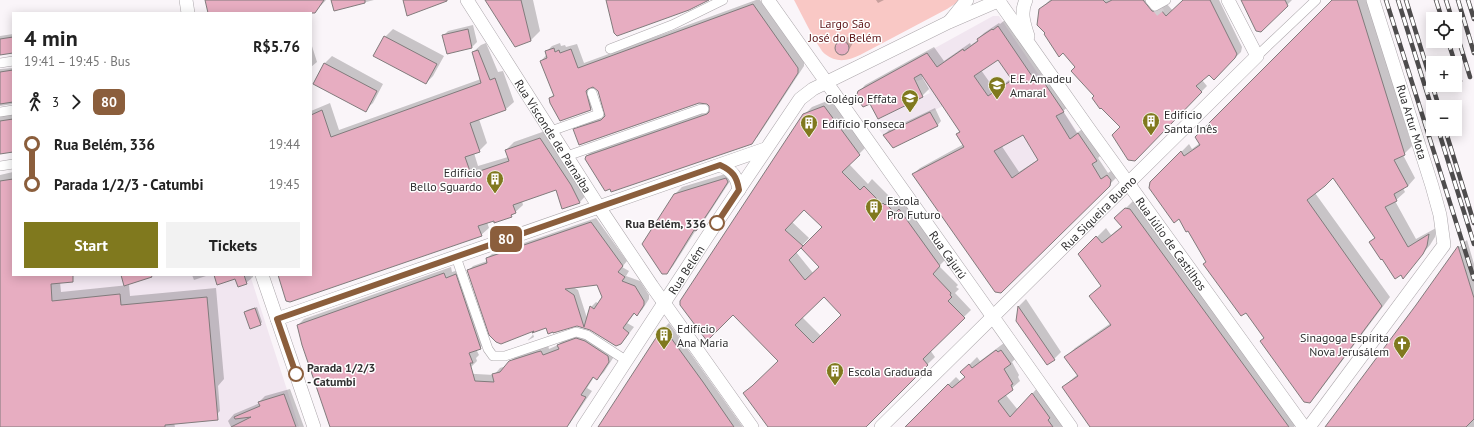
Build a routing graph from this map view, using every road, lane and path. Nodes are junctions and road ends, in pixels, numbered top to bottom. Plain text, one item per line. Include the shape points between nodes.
1 (186, 0) edge
2 (467, 0) edge
3 (723, 0) edge
4 (768, 0) edge
5 (967, 0) edge
6 (999, 0) edge
7 (1026, 0) edge
8 (1150, 0) edge
9 (1166, 0) edge
10 (1228, 0) edge
11 (1316, 0) edge
12 (1373, 0) edge
13 (188, 12) edge
14 (949, 22) junction
15 (1031, 47) junction
16 (610, 49) dead end
17 (1257, 56) junction
18 (12, 61) edge
19 (0, 63) edge
20 (826, 82) junction
21 (592, 93) dead end
22 (704, 109) dead end
23 (12, 110) edge
24 (0, 112) edge
25 (551, 131) junction
26 (765, 149) junction
27 (567, 156) junction
28 (12, 164) edge
29 (720, 165) junction
30 (0, 166) edge
31 (1128, 182) junction
32 (739, 190) junction
33 (599, 207) junction
34 (456, 257) junction
35 (262, 276) edge
36 (664, 303) junction
37 (992, 316) junction
38 (277, 319) junction
39 (627, 361) junction
40 (314, 427) edge
41 (583, 427) edge
42 (752, 427) edge
43 (881, 427) edge
44 (1071, 427) edge
45 (1304, 427) edge
46 (1309, 427) edge

1 - 13 street
2 - 25 street, Rua Visconde de Parnaíba
3 - 16 street via 672,25
4 - 20 street
5 - 14 street
6 - 14 street
6 - 15 street, Rua Júlio de Castilhos
7 - 15 street via 1023,23
8 - 9 street via 1155,6
10 - 17 street
11 - 17 street, Rua Siqueira Bueno
12 - 46 street, Rua Artur Mota via 1432,186 1440,215 1444,245
14 - 20 street
15 - 31 street, Rua Júlio de Castilhos
17 - 31 street, Rua Siqueira Bueno
18 - 19 street
20 - 26 street, Rua Belém via 800,99
20 - 37 street, Rua Cajurú
21 - 25 street via 599,114
22 - 27 street
23 - 24 street
25 - 27 street, Rua Visconde de Parnaíba
26 - 29 street
26 - 32 street, Rua Belém
27 - 33 street, Rua Visconde de Parnaíba
28 - 30 street
29 - 32 street via 735,175
29 - 33 street
31 - 37 street, Rua Siqueira Bueno
31 - 45 street, Rua Júlio de Castilhos
32 - 36 street, Rua Belém
33 - 34 street
33 - 36 street, Rua Visconde de Parnaíba
34 - 38 street
34 - 39 street via 488,349 493,356 505,356 576,332 587,335
35 - 38 street
36 - 39 street, Rua Belém
36 - 42 street, Rua Visconde de Parnaíba
37 - 43 street, Rua Siqueira Bueno
37 - 44 street, Rua Cajurú
38 - 40 street
39 - 41 street, Rua Belém

